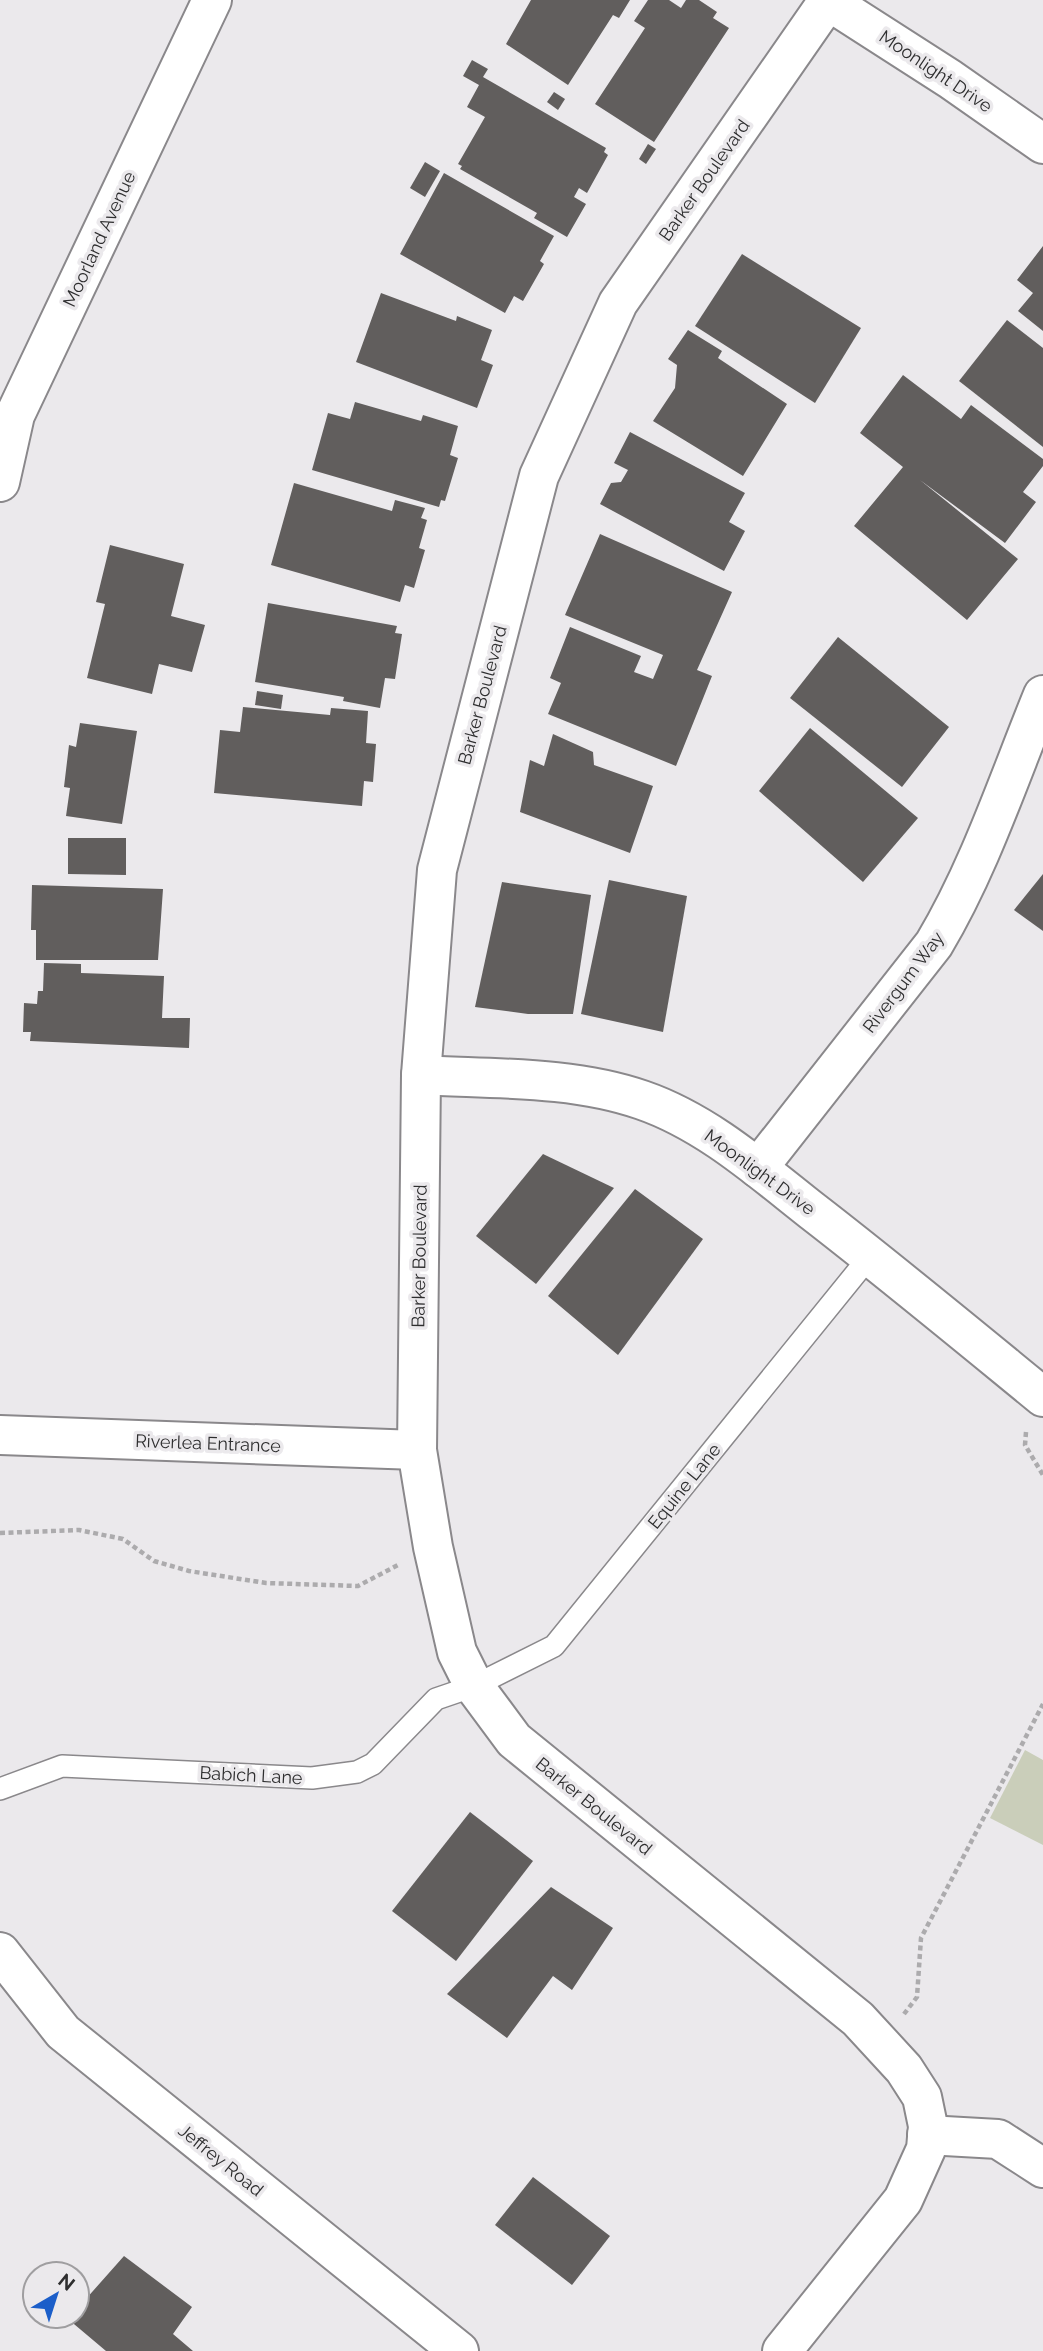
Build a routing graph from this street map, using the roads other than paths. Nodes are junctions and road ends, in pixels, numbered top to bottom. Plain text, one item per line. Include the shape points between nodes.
1 (212, 0) edge
2 (828, 0) edge
3 (1043, 144) edge
4 (0, 482) edge
5 (1043, 695) edge
6 (421, 1075) junction
7 (758, 1168) junction
8 (870, 1256) junction
9 (1034, 1414) edge
10 (0, 1435) edge
11 (417, 1450) junction
12 (474, 1686) junction
13 (0, 1788) edge
14 (0, 1952) edge
15 (927, 2134) junction
16 (1042, 2164) edge
17 (459, 2351) edge
18 (782, 2351) edge

1 - 4 street, Moorland Avenue via 15,415
2 - 3 street, Moonlight Drive
2 - 6 street, Barker Boulevard via 618,303 539,476 437,870
5 - 7 street, Rivergum Way via 945,926 922,962
6 - 7 street, Moonlight Drive via 528,1080 640,1099 709,1132
6 - 11 street, Barker Boulevard
7 - 8 street, Moonlight Drive
8 - 9 street, Moonlight Drive
8 - 12 lane, Equine Lane via 554,1646
10 - 11 street, Riverlea Entrance
11 - 12 street, Barker Boulevard via 453,1640
12 - 13 lane, Babich Lane via 436,1699 373,1764 350,1773 312,1777 62,1766
12 - 15 street, Barker Boulevard via 499,1722 535,1758 883,2042 922,2097
14 - 17 street, Jeffrey Road via 63,2032
15 - 16 street via 998,2138
15 - 18 street, Barker Boulevard via 919,2170 903,2200

